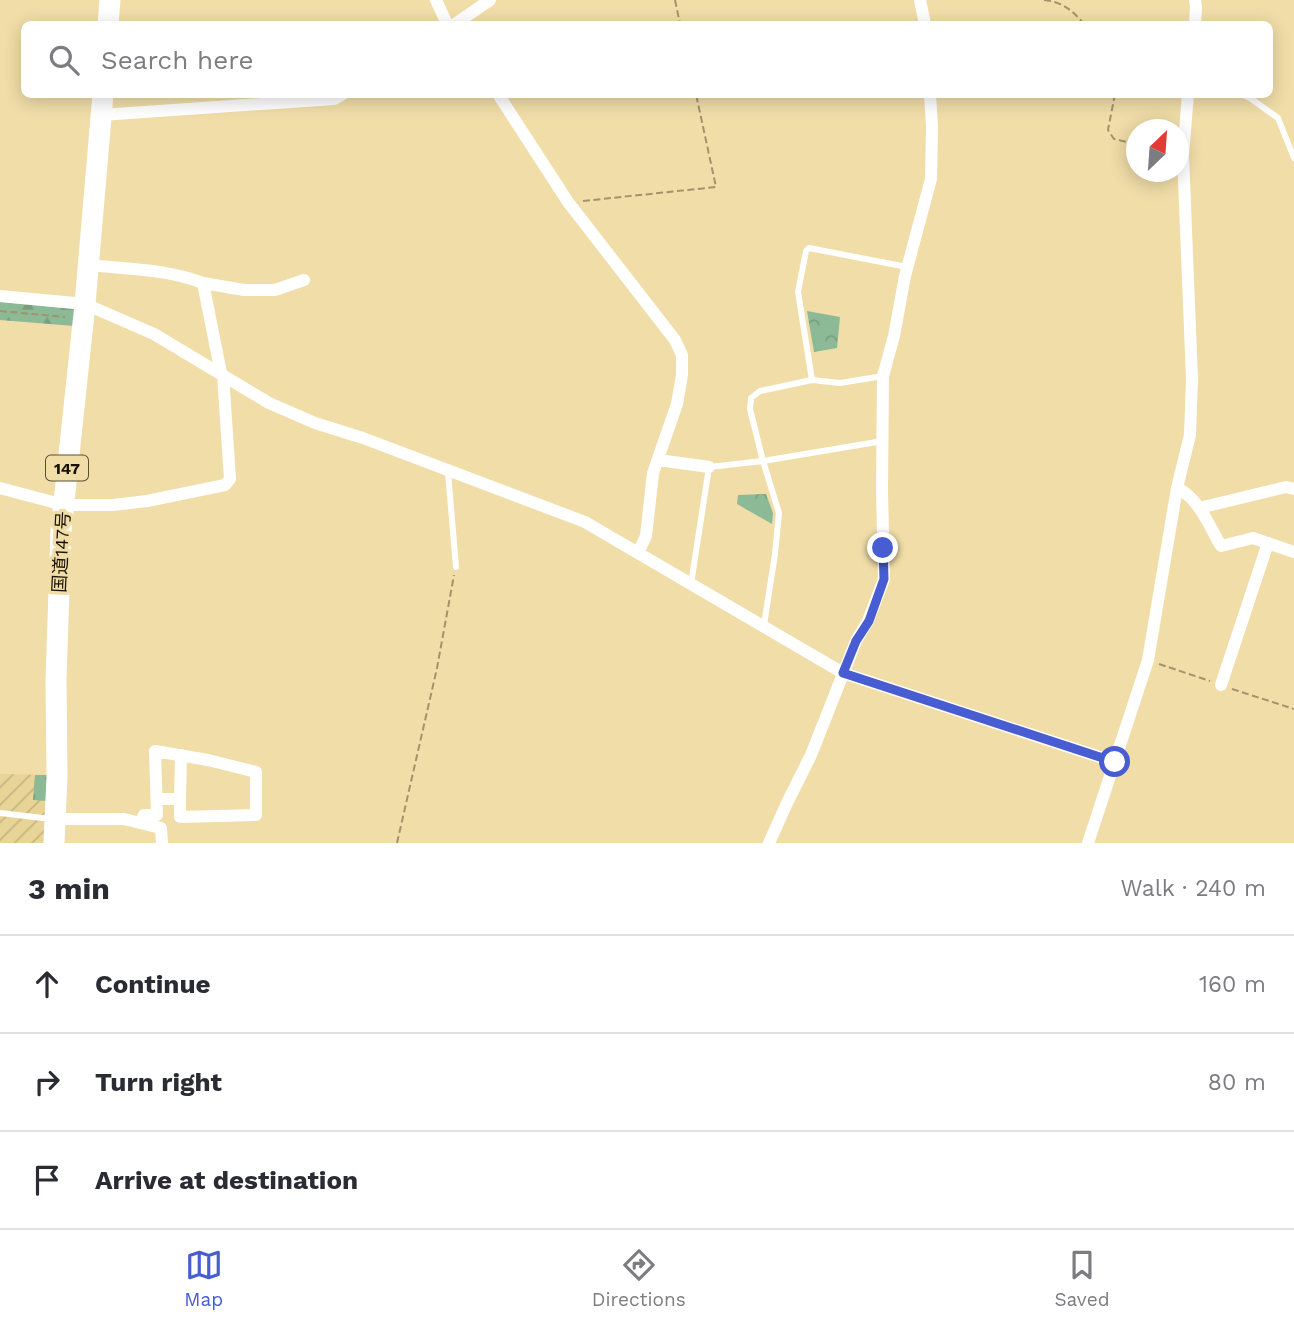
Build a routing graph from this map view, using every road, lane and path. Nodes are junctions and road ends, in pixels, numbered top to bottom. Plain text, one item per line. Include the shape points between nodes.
1 (110, 0) edge
2 (436, 0) edge
3 (490, 0) edge
4 (675, 0) edge
5 (920, 0) edge
6 (1044, 0) edge
7 (1195, 0) edge
8 (108, 21) edge
9 (446, 21) edge
10 (459, 21) edge
11 (679, 21) edge
12 (924, 21) edge
13 (1081, 21) edge
14 (1195, 21) edge
15 (336, 98) edge
16 (501, 98) edge
17 (697, 98) edge
18 (930, 98) edge
19 (1114, 98) edge
20 (1188, 98) edge
21 (1250, 98) edge
22 (102, 105) edge
23 (1126, 142) edge
24 (1294, 158) edge
25 (568, 202) junction
26 (88, 265) junction
27 (907, 267) junction
28 (304, 280) dead end
29 (203, 283) junction
30 (0, 296) edge
31 (85, 304) junction
32 (0, 311) edge
33 (65, 317) dead end
34 (222, 374) junction
35 (883, 376) junction
36 (812, 380) junction
37 (883, 441) junction
38 (658, 460) junction
39 (763, 461) junction
40 (709, 467) junction
41 (448, 470) junction
42 (0, 488) edge
43 (1177, 488) junction
44 (1294, 489) edge
45 (64, 505) junction
46 (1199, 508) junction
47 (1268, 543) junction
48 (1294, 552) edge
49 (638, 553) junction
50 (456, 567) joint
51 (691, 584) junction
52 (764, 627) junction
53 (843, 673) junction
54 (1221, 685) dead end
55 (181, 755) junction
56 (1115, 762) junction
57 (157, 799) junction
58 (180, 799) junction
59 (0, 813) edge
60 (56, 819) junction
61 (141, 823) junction
62 (54, 843) edge
63 (162, 843) edge
64 (397, 843) edge
65 (769, 843) edge
66 (1088, 843) edge

1 - 8 highway
2 - 9 street
3 - 10 street
4 - 11 path
5 - 12 street
6 - 13 path via 1072,10
7 - 14 street
15 - 22 street
16 - 25 street
17 - 25 path via 716,187
18 - 27 street via 931,179
19 - 23 path via 1108,130 1114,139
20 - 43 street via 1183,155 1192,379 1190,435
21 - 24 lane via 1278,118
22 - 26 highway, 国道147号 / 147
25 - 38 street via 675,340 681,355 677,404
26 - 29 street via 163,272
26 - 31 highway, 国道147号 / 147
27 - 35 street
27 - 36 lane via 806,251 798,292
28 - 29 street via 275,290
29 - 34 street
30 - 31 street
31 - 34 street via 155,334
31 - 45 highway, 国道147号 / 147
32 - 33 path
34 - 41 street via 315,423
34 - 45 street via 230,479 225,485 147,501
35 - 36 lane via 840,383
35 - 37 street
36 - 39 lane via 760,391 751,398
37 - 39 lane
37 - 53 street via 884,579
38 - 40 street
38 - 49 street via 646,536
39 - 40 lane
39 - 52 lane via 779,513
40 - 51 lane
41 - 49 street via 585,522
41 - 50 lane
42 - 45 street
43 - 46 street
43 - 56 street via 1148,660
44 - 46 street via 1286,487
45 - 60 highway, 国道147号 / 147 via 56,656
46 - 47 street via 1221,546 1253,538
47 - 48 street
47 - 54 street
49 - 51 street
50 - 64 path
51 - 52 street
52 - 53 street
53 - 56 street
53 - 65 street
55 - 57 street via 155,751
55 - 58 street
55 - 58 street via 256,772 256,815 180,817
56 - 66 street
57 - 58 street
57 - 61 street via 157,815 145,815
59 - 60 lane
60 - 61 street
60 - 62 highway, 国道147号 / 147
61 - 63 street via 162,828

